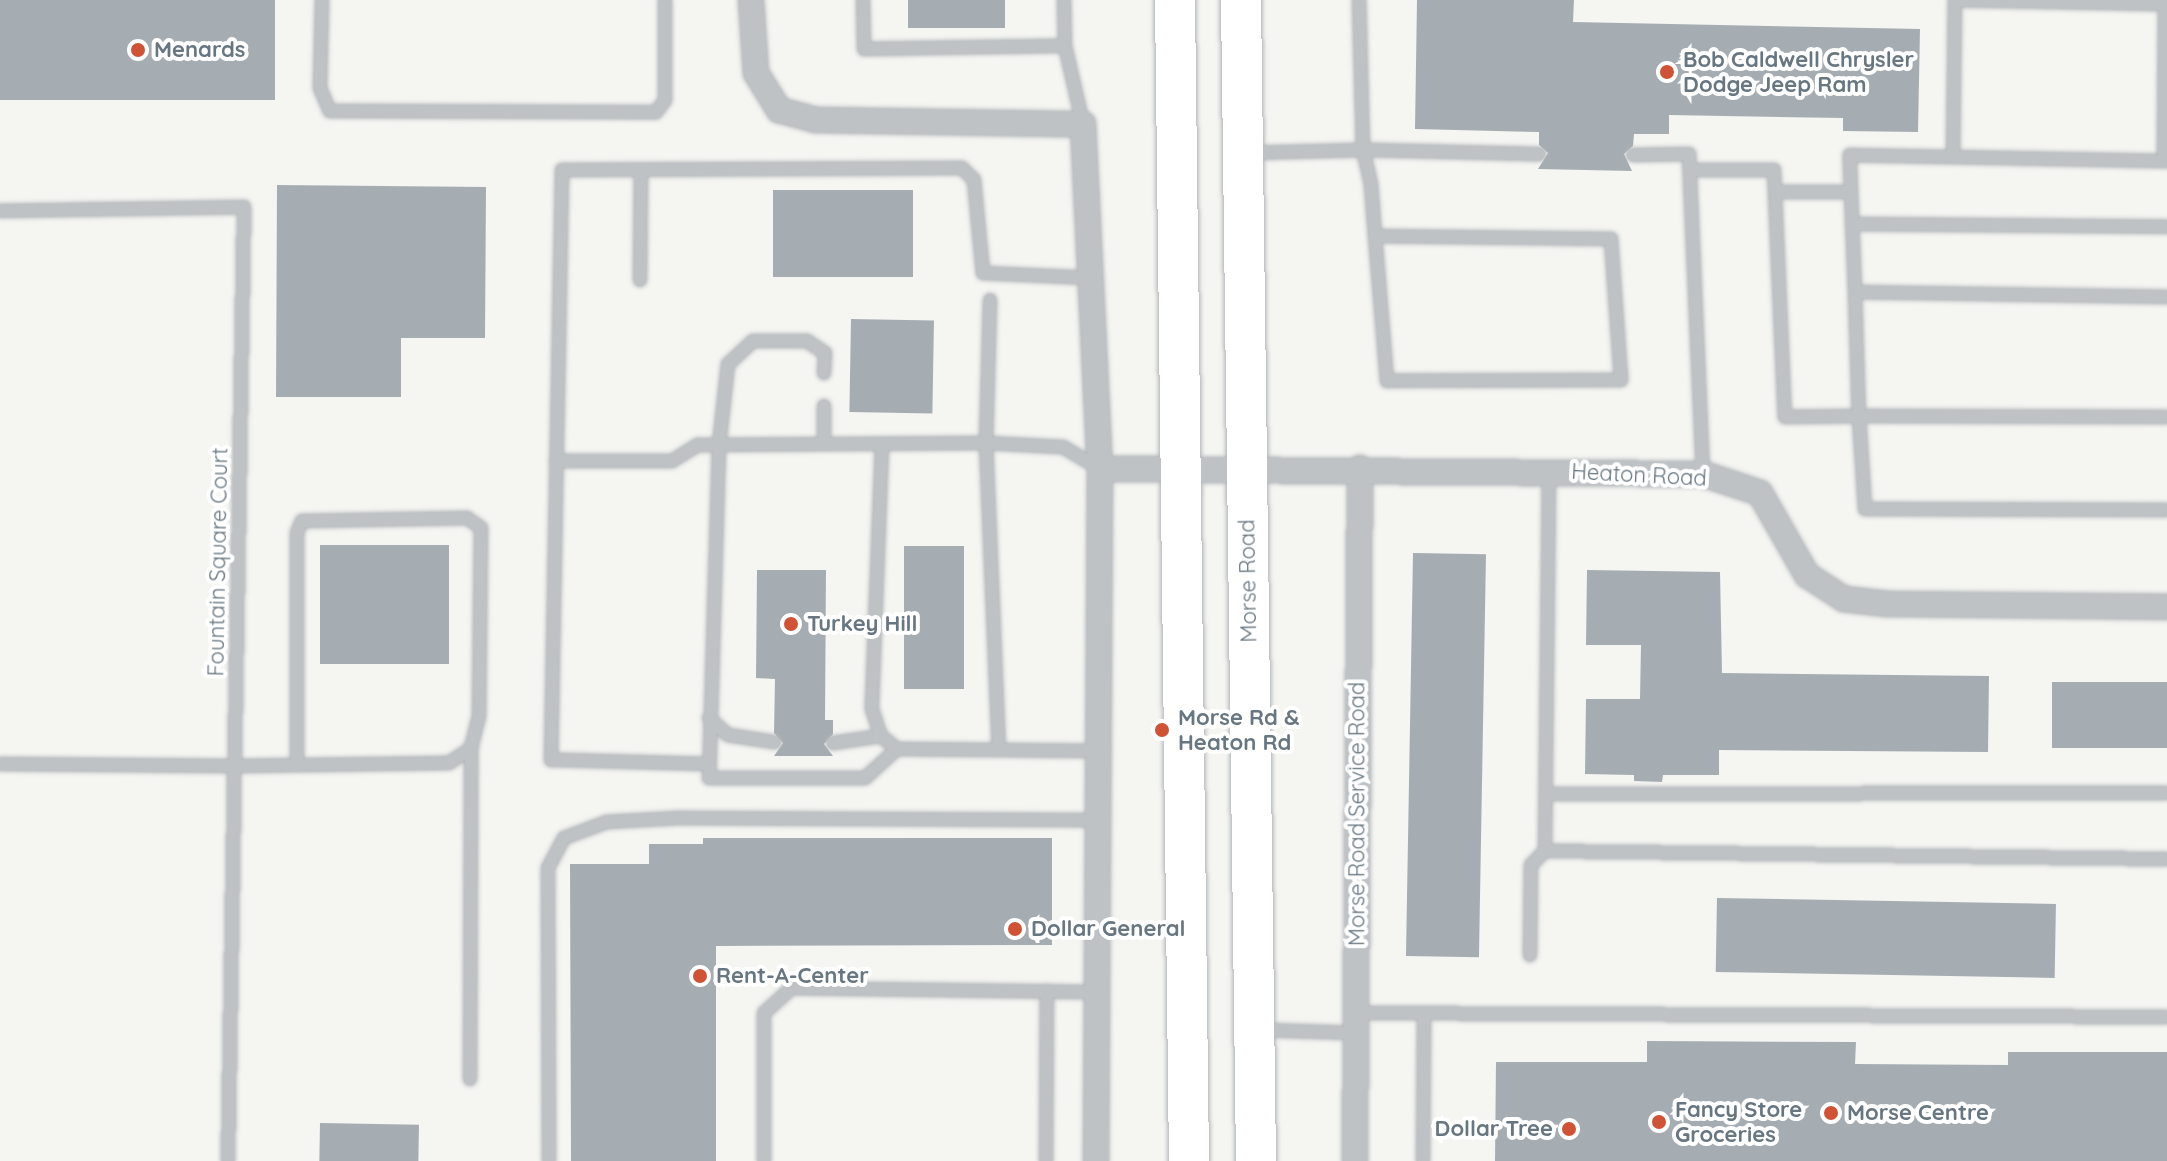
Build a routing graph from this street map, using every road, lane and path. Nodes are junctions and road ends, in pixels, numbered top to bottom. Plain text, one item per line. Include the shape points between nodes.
1 (322, 0) edge
2 (665, 0) edge
3 (751, 0) edge
4 (863, 0) edge
5 (1064, 0) edge
6 (1175, 0) edge
7 (1241, 0) edge
8 (1359, 0) edge
9 (1065, 46) junction
10 (1083, 124) junction
11 (1363, 150) junction
12 (1242, 153) junction
13 (1539, 154) dead end
14 (1633, 155) dead end
15 (1953, 157) junction
16 (2165, 161) edge
17 (641, 170) junction
18 (1690, 170) junction
19 (1775, 192) junction
20 (1851, 192) junction
21 (0, 211) edge
22 (1852, 224) junction
23 (2167, 227) edge
24 (1375, 236) junction
25 (1092, 278) junction
26 (640, 280) dead end
27 (1855, 292) junction
28 (2167, 297) edge
29 (990, 300) dead end
30 (824, 373) dead end
31 (824, 406) dead end
32 (1859, 416) junction
33 (2167, 417) edge
34 (986, 443) junction
35 (824, 444) junction
36 (882, 444) junction
37 (719, 445) junction
38 (556, 461) junction
39 (1179, 468) junction
40 (1360, 468) junction
41 (1100, 469) junction
42 (1246, 470) junction
43 (1549, 471) junction
44 (1703, 474) junction
45 (2167, 510) edge
46 (2167, 607) edge
47 (709, 718) junction
48 (881, 736) junction
49 (774, 742) dead end
50 (833, 743) dead end
51 (471, 748) junction
52 (897, 749) junction
53 (999, 750) junction
54 (1098, 751) junction
55 (0, 764) edge
56 (709, 764) junction
57 (297, 765) junction
58 (234, 766) junction
59 (2167, 793) edge
60 (1547, 794) junction
61 (1098, 820) junction
62 (1545, 851) junction
63 (2167, 859) edge
64 (1530, 955) dead end
65 (1047, 991) junction
66 (1097, 992) junction
67 (1424, 1014) junction
68 (2167, 1017) edge
69 (1356, 1023) junction
70 (1256, 1030) junction
71 (470, 1079) dead end
72 (228, 1161) edge
73 (549, 1161) edge
74 (764, 1161) edge
75 (1046, 1161) edge
76 (1096, 1161) edge
77 (1189, 1161) edge
78 (1256, 1161) edge
79 (1355, 1161) edge
80 (1423, 1161) edge

1 - 2 lane via 320,88 330,111 656,112 665,100
3 - 10 street via 756,73 779,110 816,120
4 - 9 lane via 864,49
5 - 9 lane
6 - 39 main road
7 - 12 main road, Morse Road
8 - 11 lane
9 - 10 lane
10 - 25 street
11 - 12 lane
11 - 13 lane
11 - 24 lane
12 - 42 main road, Morse Road
14 - 18 lane via 1689,154
15 - 16 lane
15 - 16 lane via 1955,0 2135,3 2165,4
15 - 20 lane via 1850,155
17 - 25 lane via 962,168 974,180 983,273
17 - 26 lane
17 - 38 lane via 562,170
18 - 19 lane via 1774,170
18 - 44 lane
19 - 20 lane
19 - 32 lane via 1785,417
20 - 22 lane
21 - 58 lane, Fountain Square Court via 244,207
22 - 23 lane
22 - 27 lane
24 - 24 lane via 1387,381 1621,380 1611,239
25 - 41 street
27 - 28 lane
27 - 32 lane
29 - 34 lane
30 - 37 lane via 825,353 807,341 753,341 728,364
31 - 35 lane
32 - 33 lane
32 - 45 lane via 1865,509
34 - 36 lane
34 - 41 lane via 1063,447
34 - 53 lane
35 - 36 lane
35 - 37 lane
36 - 48 lane via 872,709
37 - 38 lane via 698,445 672,461
37 - 47 lane
38 - 56 lane via 551,760
39 - 41 street
39 - 42 street
39 - 77 main road
40 - 42 street, Heaton Road
40 - 43 street, Heaton Road
40 - 69 street, Morse Road Service Road
41 - 54 street
42 - 70 main road, Morse Road
43 - 44 street, Heaton Road
43 - 60 lane
44 - 46 street, Heaton Road via 1760,493 1807,575 1844,599
47 - 49 lane via 728,735
47 - 56 lane
48 - 50 lane
48 - 52 lane
51 - 57 lane via 449,763
51 - 57 lane via 479,717 481,528 467,518 302,521 297,533
51 - 71 lane
52 - 53 lane
52 - 56 lane via 865,778 709,778
53 - 54 lane
54 - 61 street
55 - 58 lane
57 - 58 lane
58 - 72 lane, Fountain Square Court
59 - 60 lane
60 - 62 lane
61 - 66 street
61 - 73 lane via 678,818 607,822 564,838 548,868
62 - 63 lane
62 - 64 lane via 1531,865
65 - 66 lane
65 - 74 lane via 792,988 764,1013
65 - 75 lane
66 - 76 street
67 - 68 lane
67 - 69 lane
67 - 80 lane
69 - 70 lane
69 - 79 street, Morse Road Service Road
70 - 78 main road, Morse Road

